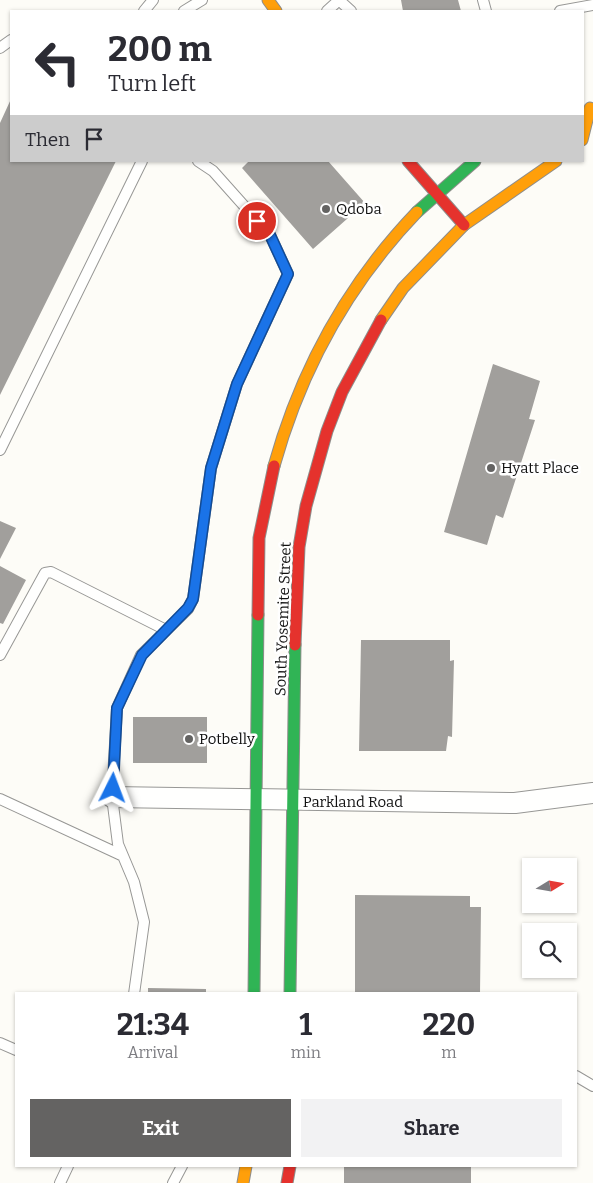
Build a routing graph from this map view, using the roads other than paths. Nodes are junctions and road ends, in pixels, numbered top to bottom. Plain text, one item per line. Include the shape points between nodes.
1 (153, 0) edge
2 (202, 0) edge
3 (339, 0) edge
4 (593, 5) edge
5 (145, 10) edge
6 (186, 10) edge
7 (328, 10) edge
8 (350, 10) edge
9 (566, 10) edge
10 (589, 107) edge
11 (584, 131) edge
12 (142, 162) edge
13 (200, 162) edge
14 (409, 162) edge
15 (474, 162) edge
16 (555, 162) edge
17 (436, 193) junction
18 (464, 225) junction
19 (0, 450) edge
20 (164, 630) junction
21 (0, 655) edge
22 (593, 794) edge
23 (112, 797) junction
24 (0, 799) edge
25 (256, 800) junction
26 (294, 801) junction
27 (122, 854) junction
28 (134, 992) edge
29 (254, 992) edge
30 (290, 992) edge
31 (0, 1043) edge
32 (15, 1050) edge
33 (577, 1077) edge
34 (593, 1086) edge
35 (68, 1167) edge
36 (181, 1167) edge
37 (246, 1167) edge
38 (290, 1167) edge
39 (60, 1183) edge
40 (173, 1183) edge
41 (243, 1183) edge
42 (287, 1183) edge

1 - 5 lane
2 - 6 lane
3 - 7 lane
3 - 8 lane
4 - 9 lane
10 - 11 main road
12 - 19 lane
13 - 20 lane via 213,171 270,235 288,274 237,384 211,468 193,599
14 - 17 main road
15 - 17 main road, South Yosemite Street
16 - 18 main road, South Yosemite Street
17 - 18 main road
17 - 25 main road, South Yosemite Street via 379,254 348,294 302,377 273,464 259,538
18 - 26 main road, South Yosemite Street via 403,288 382,318 342,392 323,447 306,506 299,547
20 - 21 lane via 51,572 45,573
20 - 23 lane via 142,655 117,708
22 - 26 street, Parkland Road via 515,803
23 - 25 street, Parkland Road
23 - 27 lane
24 - 27 lane
25 - 26 street, Parkland Road
25 - 29 main road, South Yosemite Street
26 - 30 main road, South Yosemite Street
27 - 28 lane via 134,882 144,922
31 - 32 lane
33 - 34 lane
35 - 39 lane
36 - 40 lane
37 - 41 main road
38 - 42 main road

